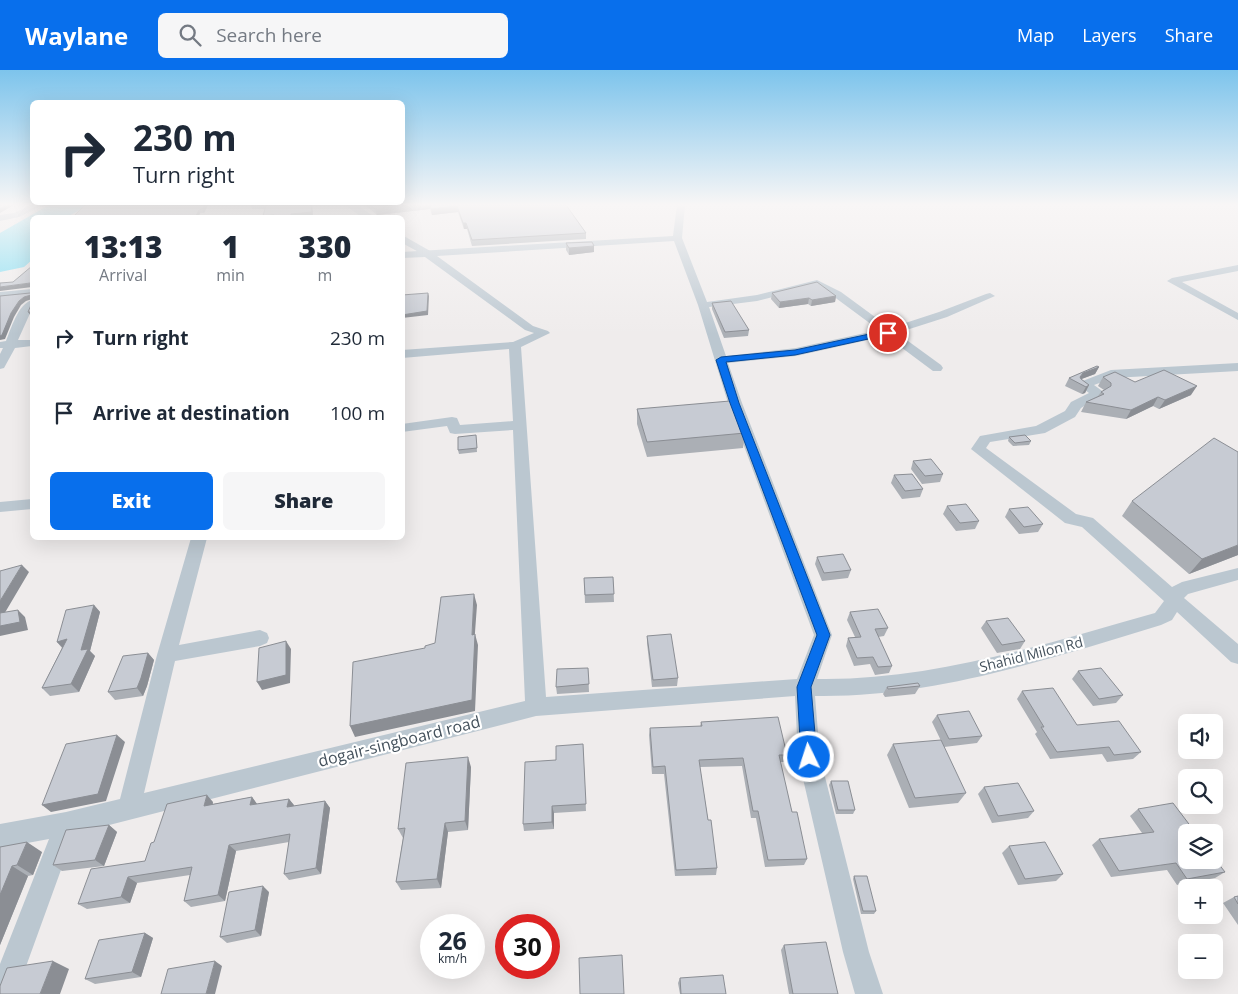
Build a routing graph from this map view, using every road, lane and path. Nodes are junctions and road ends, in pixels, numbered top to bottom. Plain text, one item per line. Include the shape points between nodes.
1 (418, 248) edge
2 (520, 248) edge
3 (681, 248) edge
4 (428, 254) junction
5 (405, 255) edge
6 (1238, 268) edge
7 (30, 294) edge
8 (990, 296) dead end
9 (0, 297) edge
10 (703, 305) junction
11 (30, 306) edge
12 (1238, 317) edge
13 (888, 333) junction
14 (5, 344) edge
15 (30, 344) edge
16 (515, 344) junction
17 (405, 354) edge
18 (721, 360) junction
19 (0, 365) edge
20 (1238, 367) edge
21 (937, 368) dead end
22 (519, 425) junction
23 (405, 428) edge
24 (30, 504) edge
25 (0, 508) edge
26 (198, 540) edge
27 (1238, 574) edge
28 (1173, 600) junction
29 (260, 638) dead end
30 (167, 655) junction
31 (1238, 656) edge
32 (804, 687) junction
33 (536, 707) junction
34 (129, 809) junction
35 (66, 824) junction
36 (0, 836) edge
37 (2, 994) edge
38 (869, 994) edge

1 - 4 street
2 - 4 street
3 - 10 street
4 - 5 street
4 - 16 street via 529,328 544,334
6 - 12 street via 1172,282
7 - 9 street
8 - 13 street via 944,316
10 - 13 street via 757,298 817,283 837,294
10 - 18 street
11 - 14 street
13 - 18 street via 795,352
13 - 21 street
14 - 15 street
14 - 19 street via 9,351
16 - 17 street
16 - 22 street
18 - 32 street via 823,635
20 - 28 street via 1110,374 1084,385 1099,393 1076,405 1070,414 1040,430 985,439 978,449 1071,519 1087,522
22 - 23 street via 454,430 452,422
22 - 33 street
24 - 25 street
26 - 30 street
27 - 28 street, Shahid Milon Rd via 1182,589
28 - 31 street
28 - 32 street, Shahid Milon Rd via 1170,613 1161,618 1053,650 947,676 851,688
29 - 30 street
30 - 34 street
32 - 33 street, dogair-singboard road
32 - 38 street via 809,757
33 - 34 street, dogair-singboard road
34 - 35 street, dogair-singboard road
35 - 36 street, dogair-singboard road
35 - 37 street

